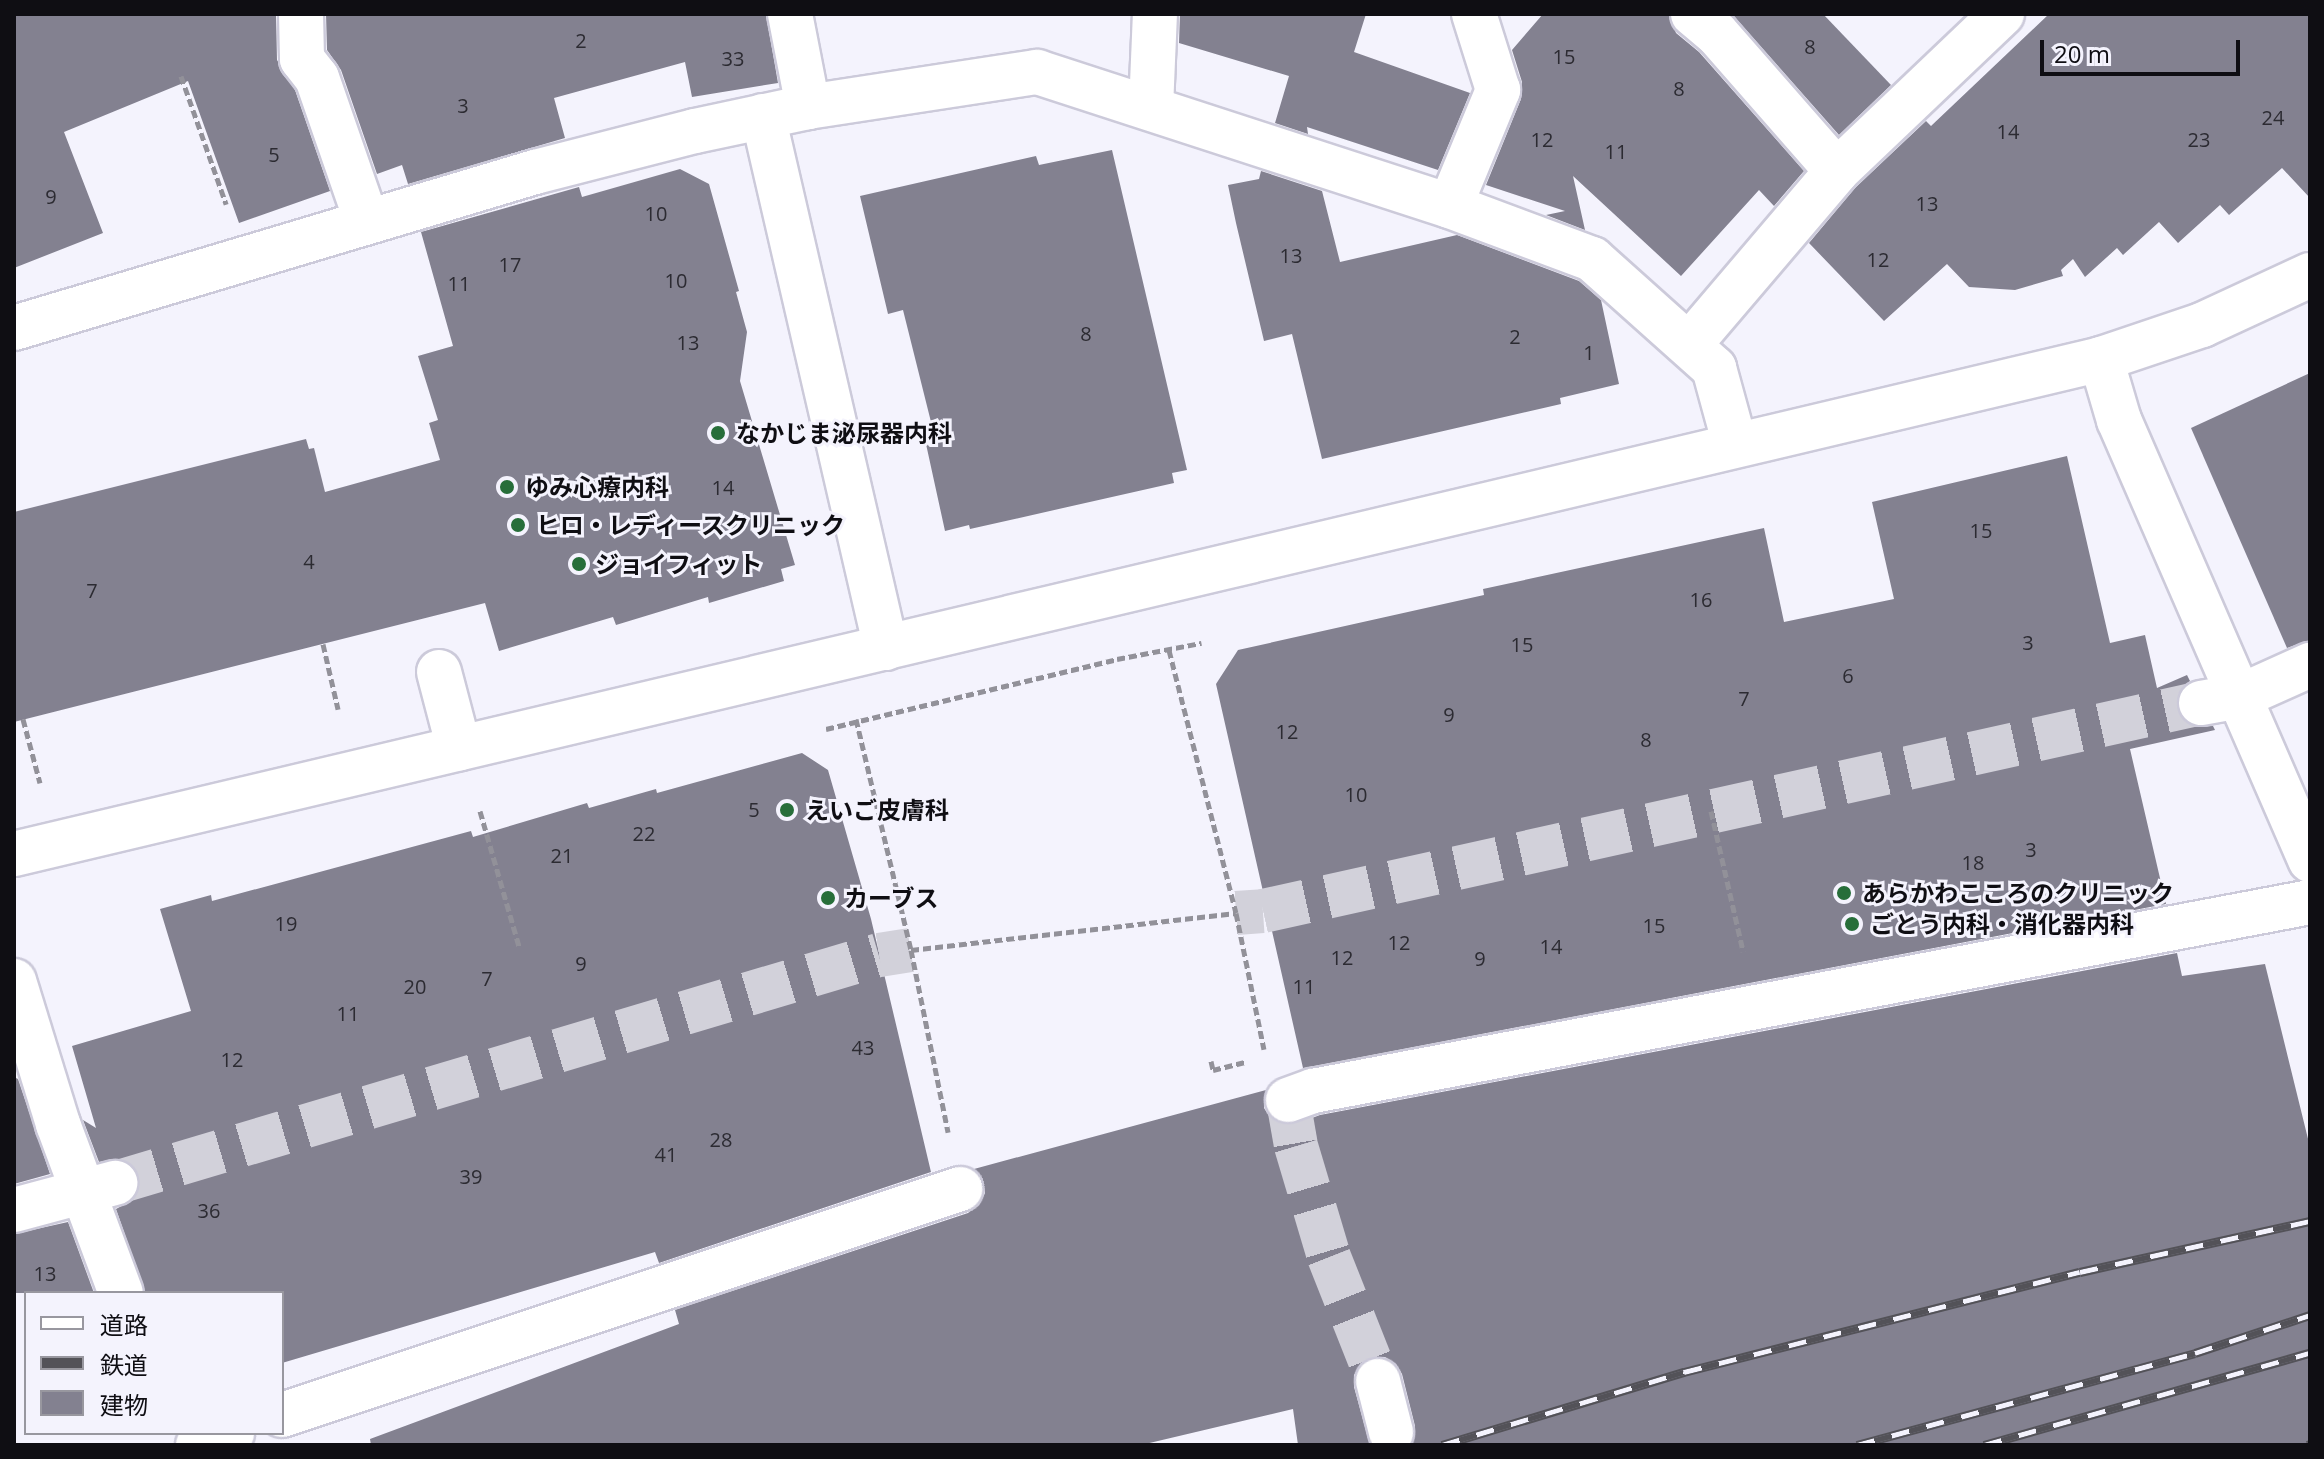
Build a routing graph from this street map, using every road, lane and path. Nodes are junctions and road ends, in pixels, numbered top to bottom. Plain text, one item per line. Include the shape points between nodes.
1 (301, 14) edge
2 (790, 14) edge
3 (1155, 14) edge
4 (1474, 14) edge
5 (1693, 14) edge
6 (2002, 14) edge
7 (181, 76) dead end
8 (808, 107) junction
9 (1151, 108) junction
10 (763, 116) junction
11 (1837, 171) junction
12 (1450, 206) junction
13 (367, 222) junction
14 (245, 258) junction
15 (2310, 275) edge
16 (14, 328) edge
17 (1689, 345) junction
18 (2101, 359) junction
19 (1735, 445) junction
20 (1201, 643) dead end
21 (323, 644) dead end
22 (886, 648) junction
23 (1169, 650) junction
24 (2310, 665) edge
25 (439, 672) dead end
26 (2221, 699) junction
27 (338, 709) dead end
28 (23, 719) dead end
29 (856, 719) junction
30 (826, 729) dead end
31 (459, 748) junction
32 (40, 783) dead end
33 (480, 811) dead end
34 (1711, 811) dead end
35 (14, 854) edge
36 (2310, 860) edge
37 (2310, 902) edge
38 (1236, 913) junction
39 (519, 946) dead end
40 (911, 950) junction
41 (14, 981) edge
42 (1755, 1007) junction
43 (1266, 1057) junction
44 (1211, 1061) dead end
45 (1288, 1100) joint
46 (949, 1138) dead end
47 (99, 1187) junction
48 (960, 1189) dead end
49 (14, 1210) edge
50 (121, 1291) edge
51 (1378, 1381) tunnel mouth
52 (284, 1414) edge
53 (1391, 1432) dead end
54 (226, 1435) edge
55 (198, 1445) edge

1 - 13 street via 302,59 317,78
2 - 8 street
3 - 9 street
4 - 12 street via 1498,90
5 - 11 street via 1717,34
6 - 11 street
7 - 14 path
8 - 9 street via 1037,72
8 - 10 street
9 - 12 street
10 - 13 street via 535,172
10 - 22 street
11 - 17 street
12 - 17 street via 1592,259
13 - 14 street
14 - 16 street
15 - 18 street via 2202,325
17 - 19 street via 1714,368
18 - 19 street
18 - 26 street
19 - 22 street
20 - 23 path
21 - 27 path
22 - 31 street
23 - 29 path
23 - 38 path
24 - 26 street
25 - 31 street
26 - 36 street
28 - 32 path
29 - 30 path
29 - 40 path
31 - 35 street
33 - 39 path
34 - 42 path
37 - 42 street
38 - 40 path
38 - 43 path
40 - 46 path
41 - 47 street via 58,1124
42 - 45 street
43 - 44 path via 1213,1070
43 - 45 path
47 - 49 street
47 - 50 street
48 - 52 street
51 - 53 street
54 - 55 street

